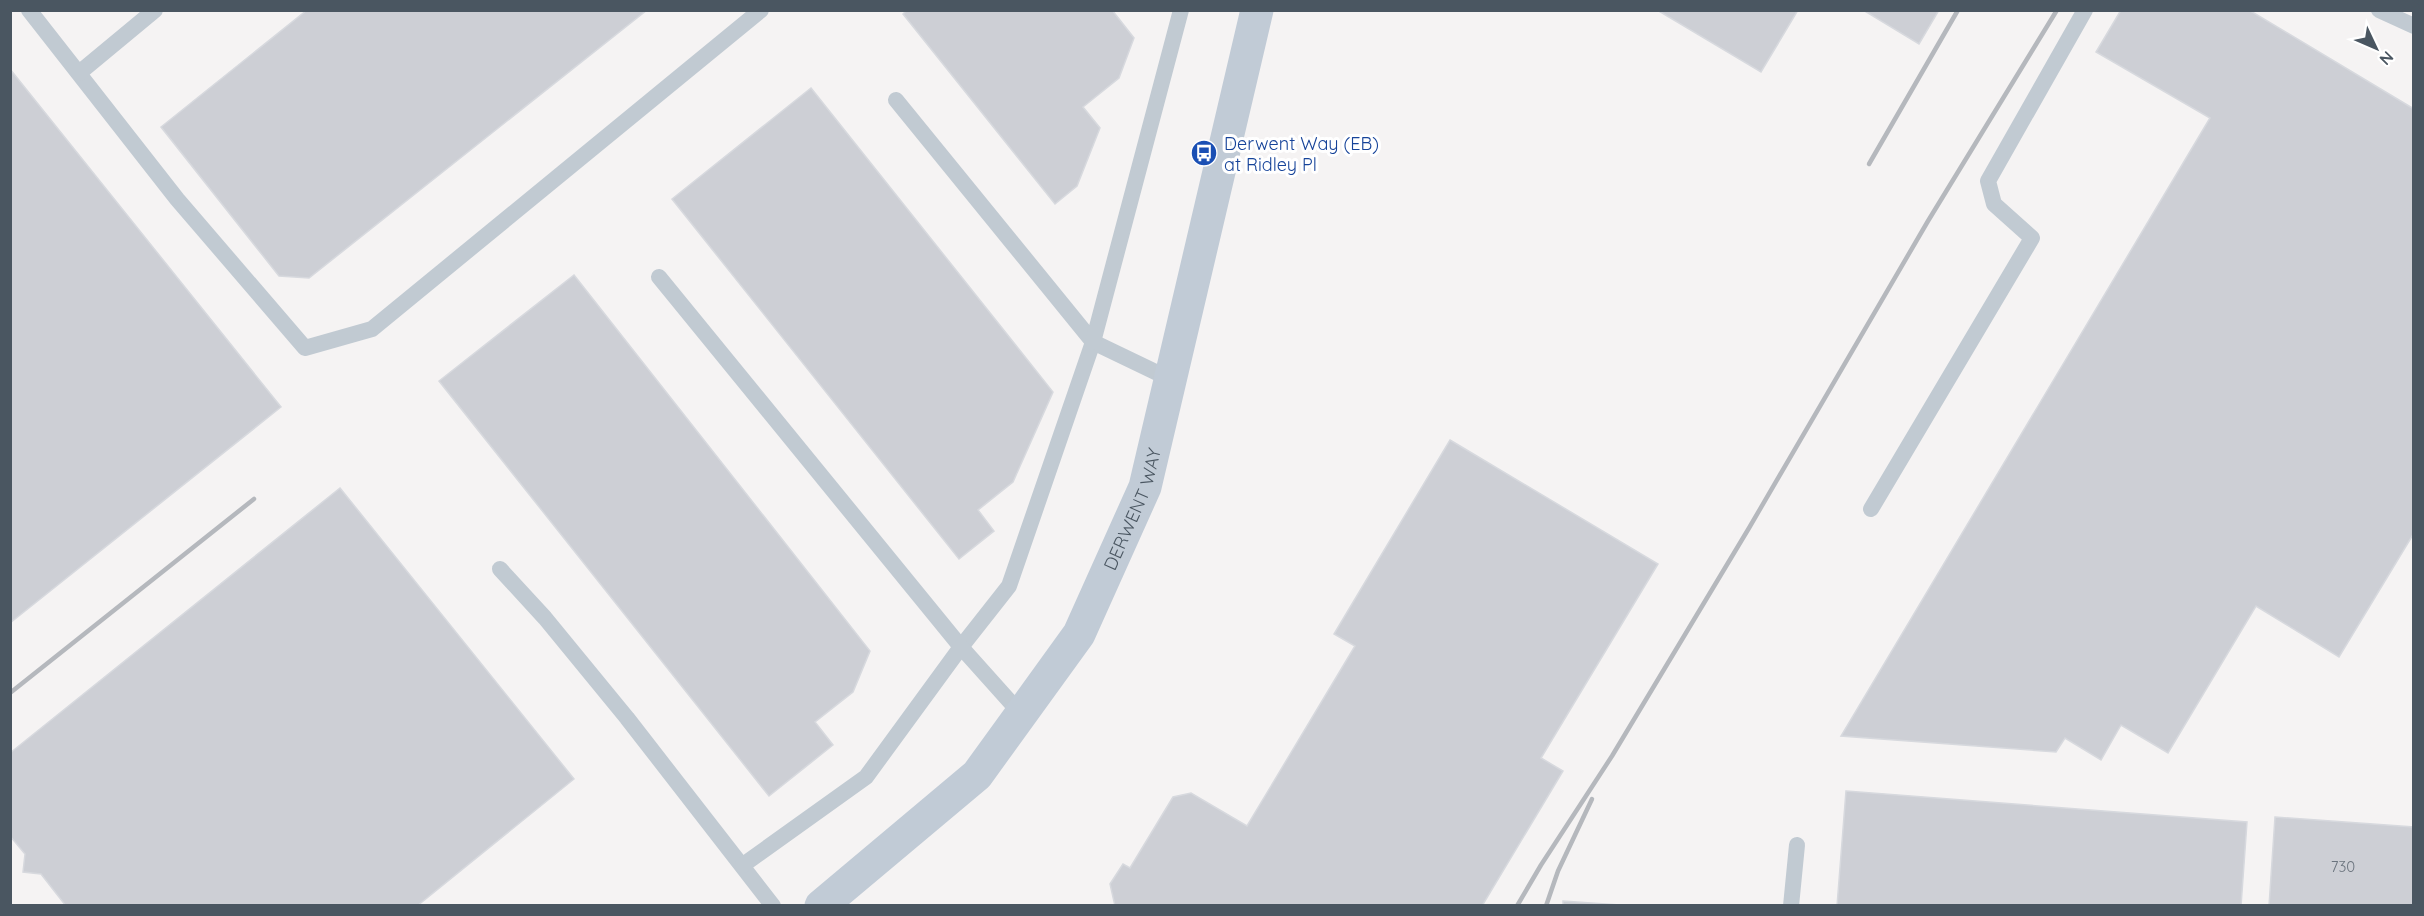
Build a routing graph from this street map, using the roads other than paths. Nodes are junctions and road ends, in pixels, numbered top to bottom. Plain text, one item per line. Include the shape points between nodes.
1 (29, 10) edge
2 (155, 10) edge
3 (761, 10) edge
4 (1181, 10) edge
5 (1257, 10) edge
6 (2085, 10) edge
7 (2379, 10) edge
8 (2414, 26) edge
9 (78, 73) junction
10 (896, 100) dead end
11 (659, 277) dead end
12 (1093, 342) junction
13 (1170, 379) junction
14 (1870, 509) dead end
15 (500, 568) dead end
16 (961, 647) junction
17 (1021, 714) junction
18 (1797, 845) dead end
19 (743, 865) junction
20 (773, 906) edge
21 (821, 906) edge
22 (1791, 906) edge

1 - 9 lane
2 - 9 lane
3 - 9 lane via 372,329 305,348 177,199
4 - 12 lane
5 - 13 street, DERWENT WAY
6 - 14 lane via 1988,181 1994,204 2032,238
7 - 8 lane
10 - 12 lane
11 - 16 lane
12 - 13 lane
12 - 16 lane via 1009,586
13 - 17 street, DERWENT WAY via 1145,487 1078,634
15 - 19 lane via 545,618
16 - 17 lane
16 - 19 lane via 866,777
17 - 21 street, DERWENT WAY via 977,776
18 - 22 lane
19 - 20 lane

